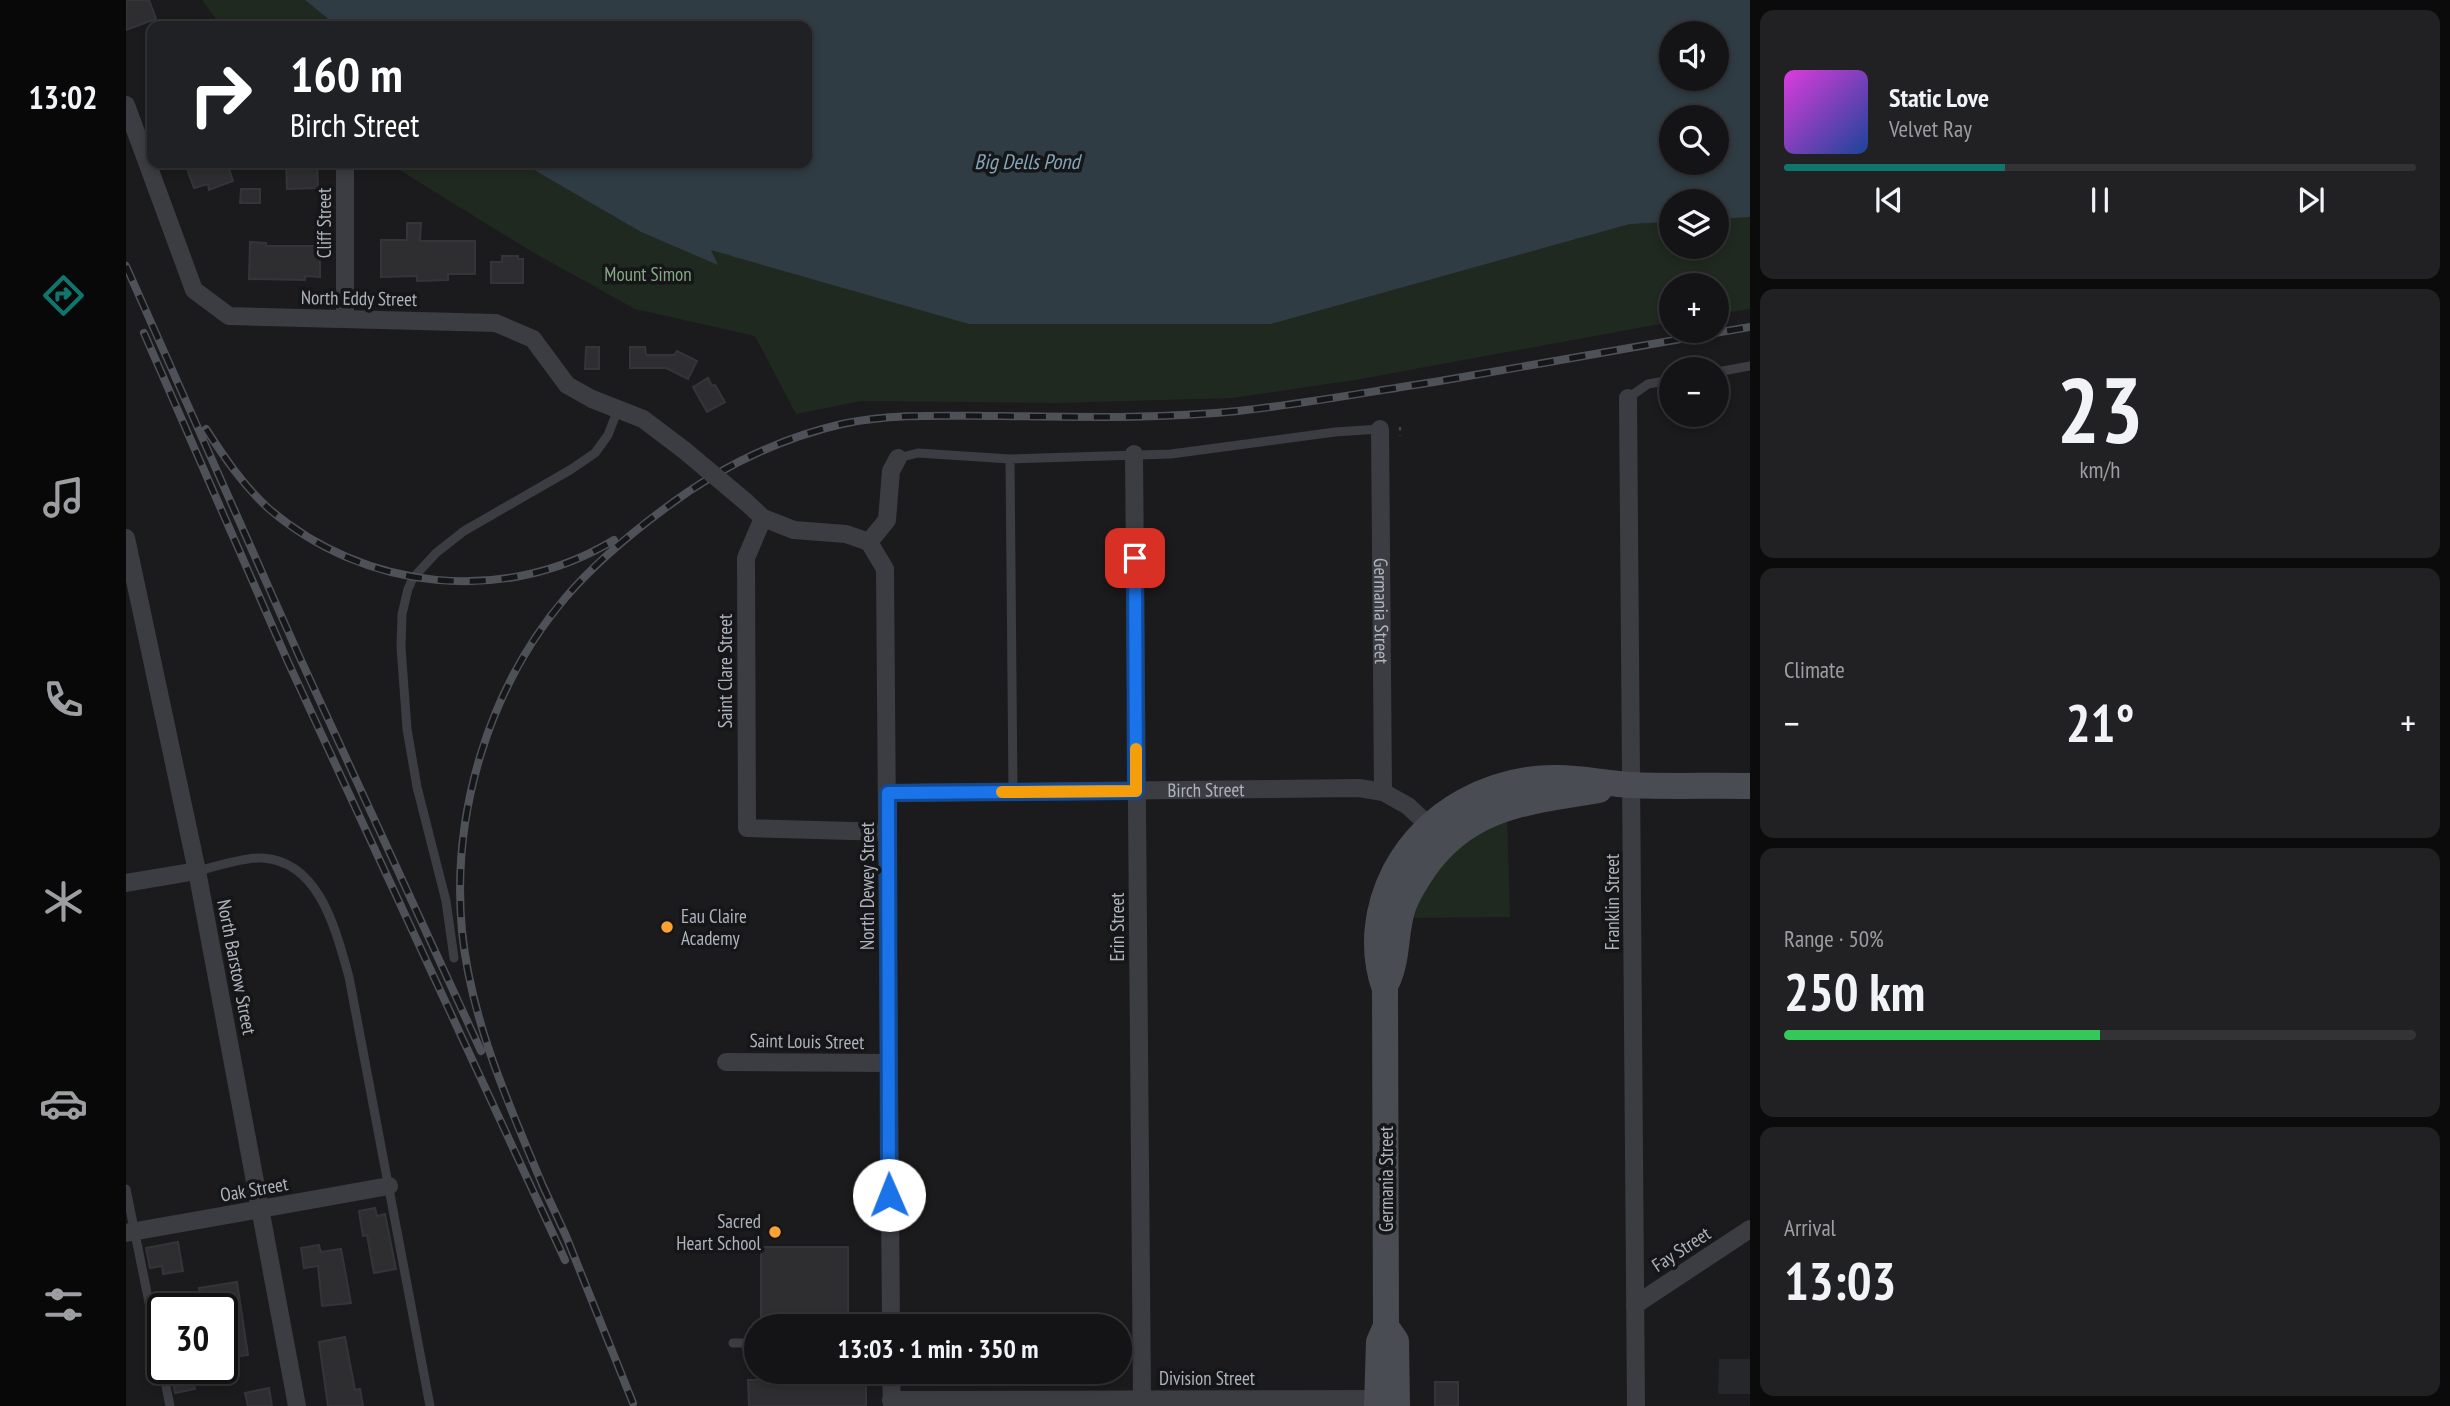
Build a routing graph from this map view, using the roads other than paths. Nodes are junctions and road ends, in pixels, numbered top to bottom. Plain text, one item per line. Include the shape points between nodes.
1 (126, 105) edge
2 (147, 162) edge
3 (149, 168) edge
4 (345, 169) dead end
5 (345, 319) junction
6 (1750, 366) edge
7 (1729, 370) edge
8 (1659, 382) edge
9 (1628, 398) joint
10 (618, 409) junction
11 (1380, 429) joint
12 (1134, 454) junction
13 (898, 458) joint
14 (1010, 459) junction
15 (763, 518) junction
16 (126, 538) edge
17 (869, 542) junction
18 (1632, 785) junction
19 (1750, 786) edge
20 (1136, 791) junction
21 (1013, 792) junction
22 (1383, 792) junction
23 (888, 793) junction
24 (888, 832) junction
25 (1438, 834) junction
26 (197, 871) junction
27 (126, 883) edge
28 (454, 958) dead end
29 (726, 1062) dead end
30 (887, 1063) junction
31 (389, 1186) junction
32 (126, 1189) edge
33 (261, 1209) junction
34 (1750, 1229) edge
35 (130, 1232) edge
36 (1635, 1305) junction
37 (891, 1314) edge
38 (733, 1343) dead end
39 (744, 1343) edge
40 (891, 1384) edge
41 (1142, 1399) junction
42 (1387, 1402) edge
43 (892, 1403) edge
44 (170, 1406) edge
45 (297, 1406) edge
46 (430, 1406) edge
47 (1636, 1406) edge

1 - 2 street, North Eddy Street
3 - 5 street, North Eddy Street via 194,290 229,316
4 - 5 street, Cliff Street
5 - 10 street, North Eddy Street via 496,323 534,339 567,385
6 - 7 lane
8 - 9 lane
9 - 18 street, Franklin Street
10 - 15 street, North Eddy Street, bridge via 643,419
10 - 28 lane via 608,435 594,453 464,531 436,553 408,589 401,647 407,729 446,901
11 - 12 lane via 1201,451
11 - 22 street, Germania Street
12 - 14 lane
12 - 20 street, Erin Street
13 - 14 lane via 918,453
13 - 17 street via 891,471 887,520
14 - 21 lane
15 - 17 street via 794,530 846,534
15 - 24 street, Saint Clare Street via 746,558 747,828
16 - 26 street, North Barstow Street via 136,611
17 - 23 street, North Dewey Street via 885,569
18 - 19 main road
18 - 25 main road via 1514,805
18 - 36 street, Franklin Street
20 - 21 street, Birch Street
20 - 22 street, Birch Street
20 - 41 street, Erin Street
21 - 23 street, Birch Street
22 - 25 street, Birch Street via 1408,806
23 - 24 street, North Dewey Street
24 - 30 street, North Dewey Street
25 - 42 main road, Germania Street via 1404,903 1385,989 1386,1326 1379,1342
26 - 27 street
26 - 31 lane via 260,857 282,862 308,878 334,925 349,977
26 - 33 street, North Barstow Street
29 - 30 street, Saint Louis Street
30 - 37 street, North Dewey Street
31 - 33 street, Oak Street
31 - 46 lane
32 - 35 lane
33 - 35 street, Oak Street
33 - 45 street, North Barstow Street
34 - 36 street, Fay Street
35 - 44 lane
36 - 47 street, Franklin Street
38 - 39 lane
40 - 43 street
41 - 42 street, Division Street
41 - 43 street, Division Street

